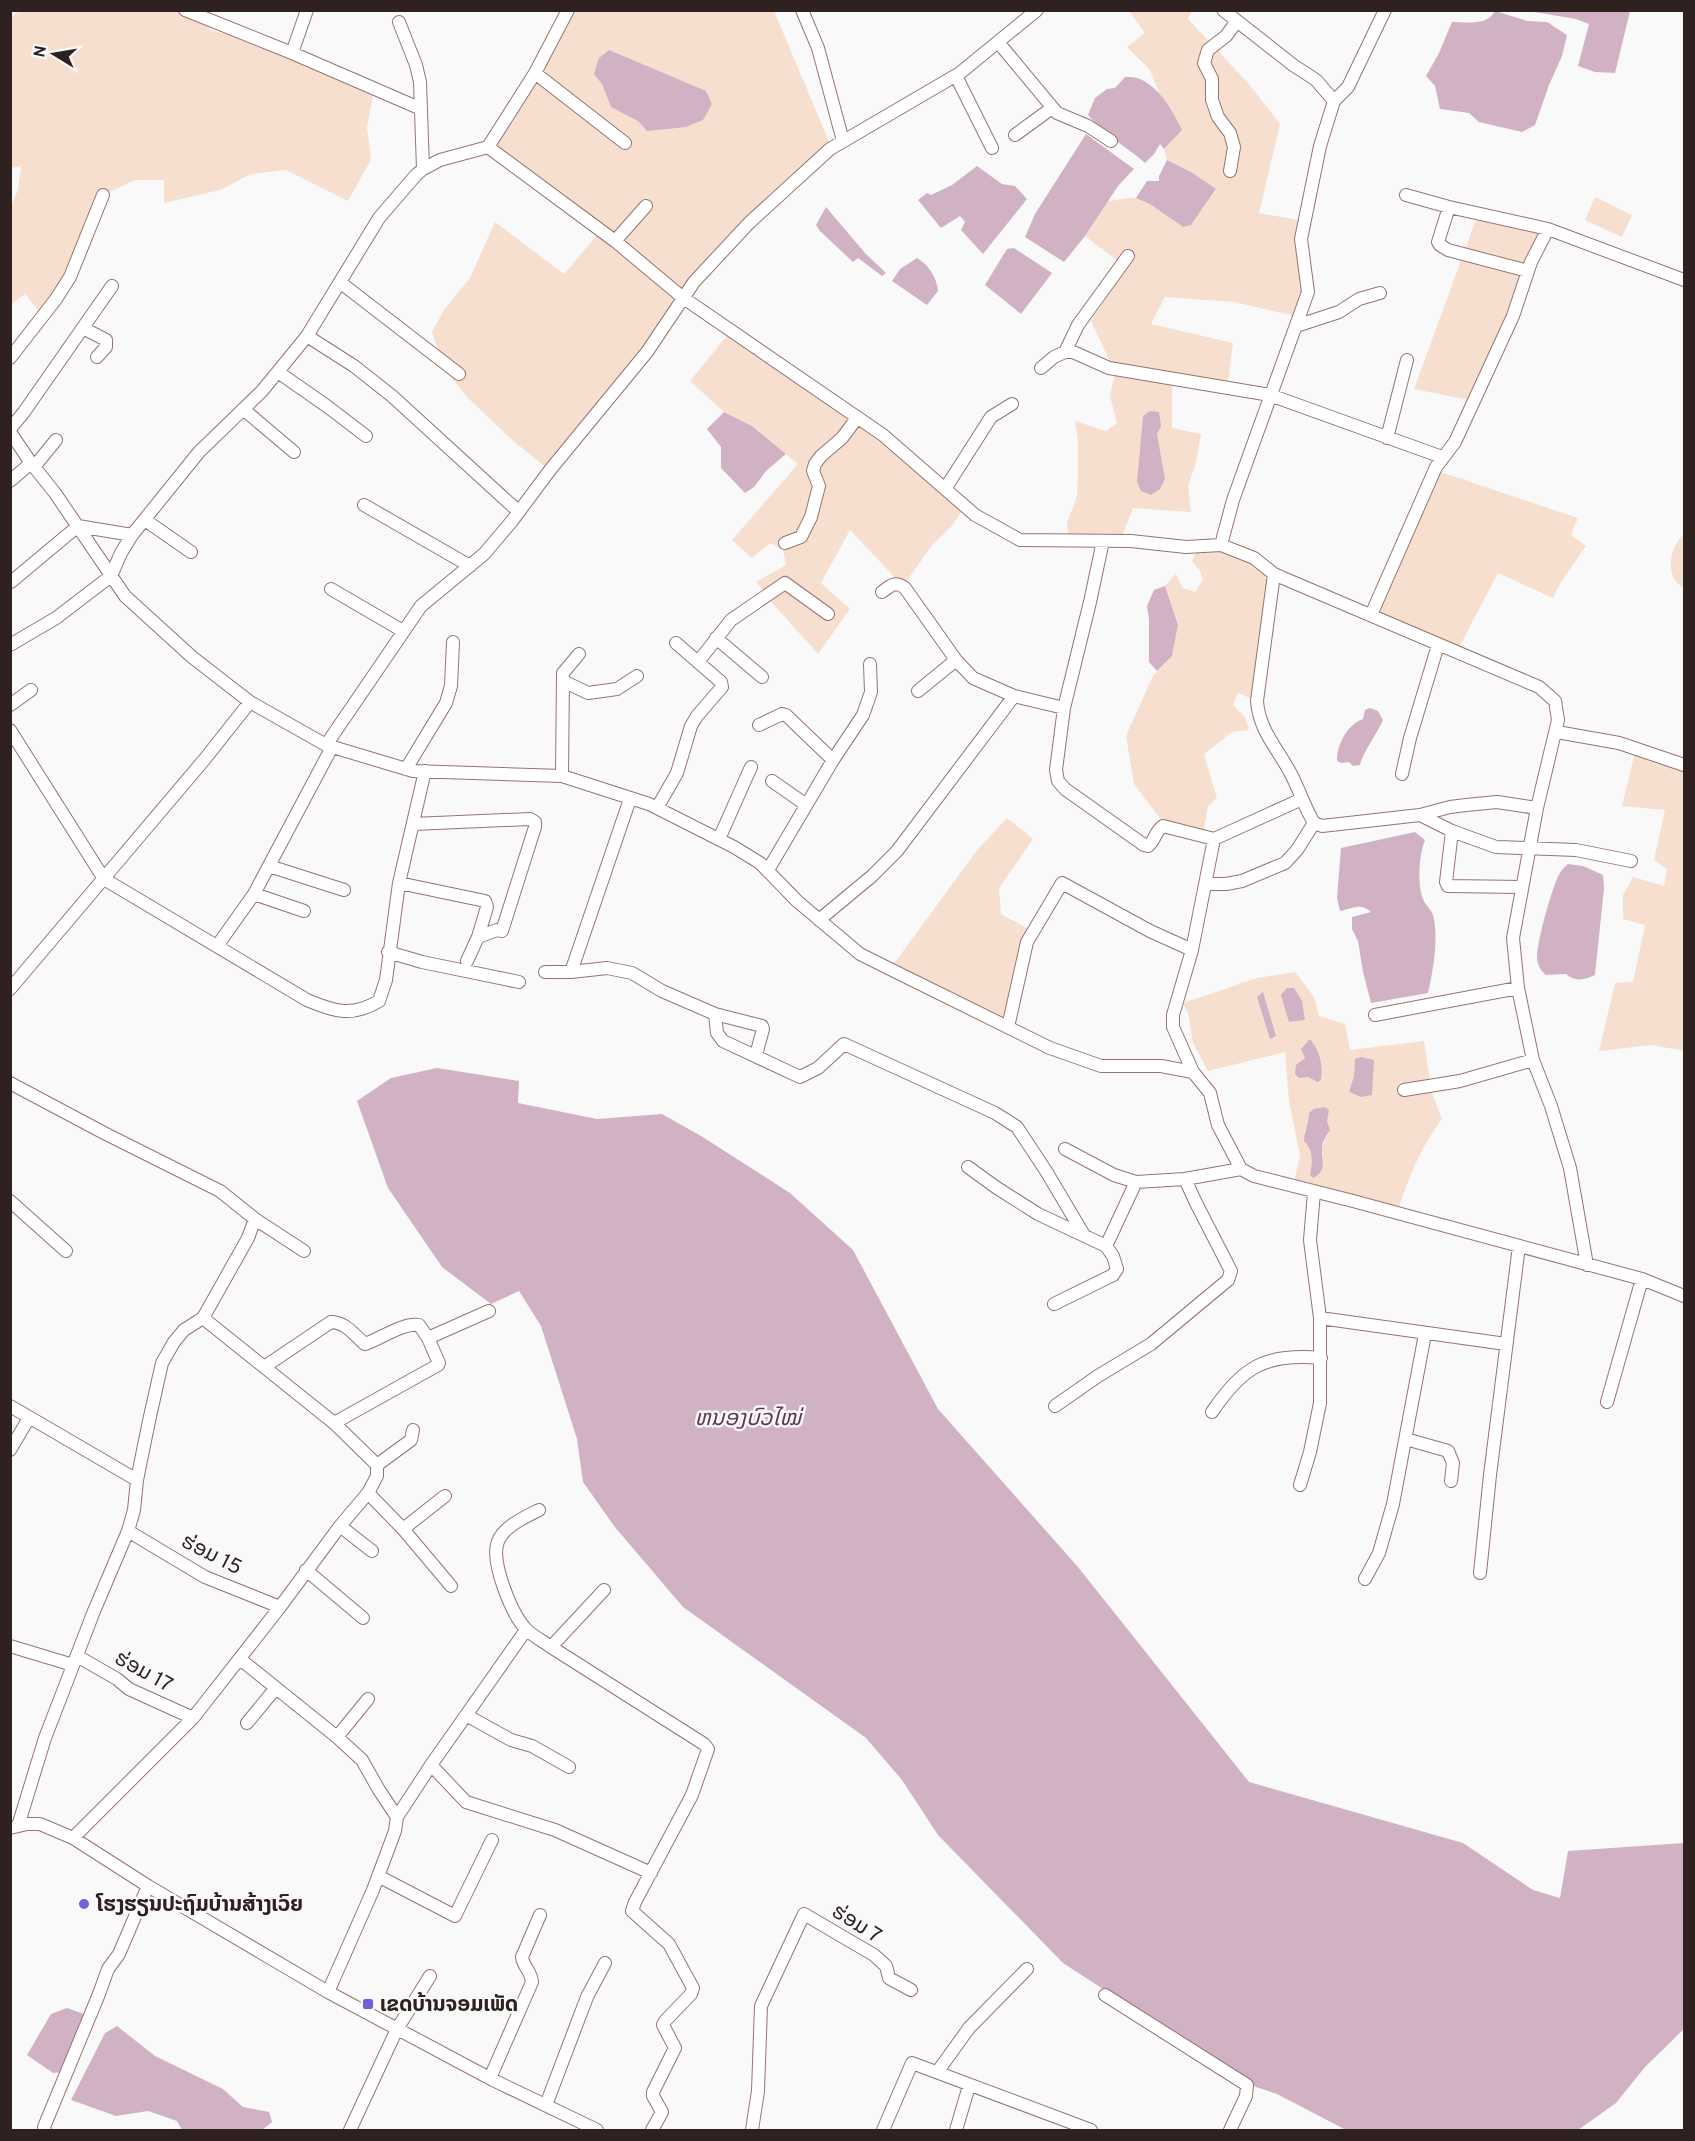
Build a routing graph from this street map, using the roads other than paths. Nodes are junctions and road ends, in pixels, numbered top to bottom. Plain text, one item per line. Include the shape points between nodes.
1 (185, 10) edge
2 (307, 10) edge
3 (568, 10) edge
4 (802, 10) edge
5 (1037, 10) edge
6 (1223, 10) edge
7 (1385, 10) edge
8 (1237, 21) junction
9 (399, 22) dead end
10 (998, 42) junction
11 (292, 53) junction
12 (535, 73) junction
13 (956, 76) junction
14 (1334, 101) junction
15 (419, 108) junction
16 (1052, 108) junction
17 (1015, 135) dead end
18 (843, 141) junction
19 (1111, 141) dead end
20 (625, 142) dead end
21 (488, 147) junction
22 (992, 148) dead end
23 (423, 169) junction
24 (1230, 171) dead end
25 (103, 195) dead end
26 (1406, 195) dead end
27 (646, 206) dead end
28 (1449, 207) junction
29 (1548, 229) junction
30 (615, 241) junction
31 (1128, 256) dead end
32 (1528, 271) junction
33 (1684, 280) edge
34 (340, 283) junction
35 (112, 286) dead end
36 (1380, 293) dead end
37 (682, 297) junction
38 (1296, 326) junction
39 (83, 328) junction
40 (307, 336) junction
41 (1065, 352) junction
42 (97, 357) dead end
43 (10, 358) edge
44 (1407, 360) dead end
45 (1041, 368) dead end
46 (278, 372) junction
47 (459, 375) dead end
48 (1270, 395) junction
49 (1012, 404) dead end
50 (243, 409) junction
51 (857, 418) junction
52 (10, 430) edge
53 (366, 436) dead end
54 (1387, 438) junction
55 (56, 440) dead end
56 (294, 452) dead end
57 (1442, 457) junction
58 (33, 465) junction
59 (10, 481) edge
60 (945, 489) junction
61 (364, 505) dead end
62 (519, 512) junction
63 (145, 520) junction
64 (78, 526) junction
65 (132, 535) junction
66 (1103, 541) junction
67 (785, 543) dead end
68 (1221, 545) junction
69 (191, 552) dead end
70 (470, 566) junction
71 (1275, 574) junction
72 (111, 576) junction
73 (11, 582) edge
74 (331, 589) dead end
75 (882, 592) dead end
76 (828, 614) dead end
77 (1371, 615) junction
78 (403, 631) junction
79 (716, 638) junction
80 (453, 642) dead end
81 (676, 643) dead end
82 (10, 645) edge
83 (1438, 645) junction
84 (579, 654) dead end
85 (956, 660) junction
86 (698, 662) junction
87 (870, 664) dead end
88 (637, 676) dead end
89 (762, 677) dead end
90 (563, 681) junction
91 (32, 690) dead end
92 (918, 691) dead end
93 (1014, 696) junction
94 (250, 702) junction
95 (10, 705) edge
96 (1064, 708) junction
97 (759, 725) dead end
98 (10, 730) edge
99 (1557, 732) junction
100 (329, 746) junction
101 (833, 760) junction
102 (1684, 765) edge
103 (751, 767) dead end
104 (406, 770) junction
105 (425, 771) junction
106 (1402, 774) dead end
107 (562, 776) junction
108 (772, 782) dead end
109 (630, 799) junction
110 (1302, 799) junction
111 (805, 804) junction
112 (657, 808) junction
113 (1537, 808) junction
114 (1420, 815) junction
115 (1314, 823) junction
116 (413, 824) junction
117 (1452, 831) junction
118 (1214, 838) junction
119 (719, 839) junction
120 (1530, 848) junction
121 (1632, 861) dead end
122 (269, 866) junction
123 (768, 870) junction
124 (104, 879) junction
125 (399, 883) junction
126 (1206, 884) junction
127 (1522, 887) junction
128 (344, 890) dead end
129 (254, 894) junction
130 (304, 911) dead end
131 (819, 920) junction
132 (478, 937) junction
133 (217, 946) junction
134 (1192, 950) junction
135 (388, 952) junction
136 (467, 961) dead end
137 (545, 972) dead end
138 (571, 972) junction
139 (519, 982) dead end
140 (12, 986) edge
141 (1518, 988) junction
142 (715, 1014) junction
143 (1375, 1015) dead end
144 (1008, 1028) junction
145 (756, 1055) junction
146 (1533, 1060) junction
147 (1193, 1072) junction
148 (10, 1083) edge
149 (1404, 1090) dead end
150 (1065, 1149) dead end
151 (968, 1167) dead end
152 (1241, 1169) junction
153 (1185, 1179) junction
154 (1136, 1182) junction
155 (1314, 1192) junction
156 (10, 1201) edge
157 (255, 1219) junction
158 (1084, 1235) junction
159 (1106, 1246) junction
160 (1519, 1246) junction
161 (66, 1251) dead end
162 (304, 1251) dead end
163 (1587, 1265) junction
164 (1642, 1279) junction
165 (1684, 1296) edge
166 (1054, 1304) dead end
167 (489, 1311) dead end
168 (203, 1318) junction
169 (1320, 1318) junction
170 (1425, 1334) junction
171 (428, 1338) junction
172 (1506, 1344) junction
173 (1321, 1358) junction
174 (264, 1367) junction
175 (1607, 1402) dead end
176 (10, 1406) edge
177 (1055, 1406) dead end
178 (1212, 1412) dead end
179 (29, 1418) junction
180 (334, 1423) junction
181 (413, 1430) dead end
182 (1406, 1438) junction
183 (10, 1450) edge
184 (377, 1466) junction
185 (137, 1480) junction
186 (1451, 1481) dead end
187 (1300, 1485) dead end
188 (368, 1493) junction
189 (445, 1496) dead end
190 (538, 1510) dead end
191 (340, 1526) junction
192 (403, 1529) junction
193 (128, 1531) junction
194 (372, 1551) dead end
195 (306, 1570) junction
196 (1480, 1573) dead end
197 (1365, 1579) dead end
198 (451, 1586) dead end
199 (604, 1590) dead end
200 (280, 1607) junction
201 (363, 1618) dead end
202 (526, 1630) junction
203 (10, 1646) edge
204 (551, 1647) junction
205 (240, 1659) junction
206 (75, 1660) junction
207 (276, 1689) junction
208 (368, 1699) dead end
209 (466, 1715) junction
210 (193, 1718) junction
211 (247, 1723) dead end
212 (337, 1737) junction
213 (431, 1765) junction
214 (569, 1767) dead end
215 (397, 1816) junction
216 (14, 1827) edge
217 (73, 1838) junction
218 (492, 1840) dead end
219 (651, 1873) junction
220 (378, 1876) junction
221 (148, 1886) junction
222 (540, 1915) dead end
223 (604, 1963) dead end
224 (1027, 1969) dead end
225 (430, 1976) dead end
226 (911, 1990) dead end
227 (328, 1992) junction
228 (1105, 1995) dead end
229 (397, 2029) junction
230 (938, 2071) junction
231 (490, 2078) junction
232 (969, 2086) junction
233 (546, 2105) junction
234 (45, 2130) edge
235 (350, 2130) edge
236 (597, 2130) edge
237 (652, 2130) edge
238 (752, 2130) edge
239 (883, 2130) edge
240 (956, 2130) edge
241 (1091, 2130) edge
242 (1230, 2130) edge

1 - 11 street
2 - 11 street
3 - 12 street
4 - 18 street via 818,48
5 - 10 street
6 - 8 street
7 - 14 street via 1348,87
8 - 14 street via 1316,80
8 - 24 street via 1208,50 1204,63 1212,79 1212,100 1218,117 1230,133 1234,147
9 - 15 street via 420,82
10 - 13 street
10 - 16 street
11 - 15 street
12 - 20 street
12 - 21 street
13 - 18 street
13 - 22 street
14 - 38 street via 1304,221 1301,249 1308,292
15 - 23 street
16 - 17 street
16 - 19 street
18 - 37 street via 750,223
21 - 23 street via 440,160
21 - 30 street
23 - 34 street via 379,218
25 - 43 street via 70,277
26 - 28 street
27 - 30 street
28 - 29 street
28 - 32 street via 1440,245
29 - 32 street
29 - 33 street
30 - 37 street
31 - 41 street via 1078,325
32 - 57 street via 1513,316 1455,442
34 - 40 street
34 - 47 street
35 - 39 street
36 - 38 street
37 - 51 street
37 - 62 street via 647,352
38 - 48 street
39 - 42 street via 106,340 106,347
39 - 52 street
40 - 46 street
40 - 62 street via 392,396
41 - 45 street
41 - 48 street via 1109,368
44 - 54 street
46 - 50 street
46 - 53 street
48 - 54 street
48 - 68 street
49 - 60 street via 991,417
50 - 56 street
50 - 63 street via 199,452
51 - 60 street via 883,435
51 - 67 street via 815,464 813,471 819,486 811,517 801,537
52 - 58 street
54 - 57 street
55 - 58 street
57 - 77 street
58 - 59 street
58 - 64 street
60 - 66 street via 975,515 1020,540
61 - 70 street
62 - 70 street
63 - 65 street
63 - 69 street
64 - 65 street
64 - 72 street
64 - 73 street
65 - 72 street
66 - 68 street via 1186,547
66 - 96 street
68 - 71 street via 1254,558
70 - 78 street via 421,606
71 - 77 street
71 - 110 street via 1258,710 1263,729
72 - 82 street via 56,618
72 - 94 street via 125,596 168,636
74 - 78 street
75 - 85 street via 892,584 905,588
76 - 79 street via 785,584 731,620
77 - 83 street
78 - 100 street
79 - 86 street
79 - 89 street
80 - 104 street via 446,703
81 - 86 street
83 - 99 street via 1549,694 1558,711
83 - 106 street
84 - 90 street via 564,670
85 - 92 street
85 - 93 street via 973,678
86 - 112 street via 722,687 696,716 672,783
87 - 101 street via 868,705
88 - 90 street via 617,689 588,693
90 - 107 street
91 - 95 street
93 - 96 street
93 - 131 street via 897,851
94 - 100 street
94 - 124 street
96 - 118 street via 1056,770 1065,789 1144,845 1152,843 1162,826
97 - 101 street via 786,715
98 - 124 street
99 - 102 street via 1619,743
99 - 113 street
100 - 104 street
100 - 122 street
101 - 111 street
103 - 119 street
104 - 105 street
105 - 107 street
105 - 116 street
107 - 109 street
108 - 111 street
109 - 112 street
109 - 138 street
110 - 115 street
110 - 118 street
111 - 123 street
112 - 119 street
113 - 114 street via 1497,802
113 - 120 street
114 - 115 street via 1322,826
114 - 117 street
115 - 126 street via 1285,863 1242,881
116 - 125 street
116 - 132 street via 530,819 535,822 502,931
117 - 120 street via 1496,847
117 - 127 street via 1448,886
118 - 126 street
119 - 123 street
120 - 121 street via 1576,850
120 - 127 street
122 - 128 street
122 - 129 street
123 - 131 street
124 - 133 street
124 - 140 street
125 - 132 street via 485,901 487,907
125 - 135 street
126 - 134 street
127 - 141 street via 1513,938
129 - 130 street
129 - 133 street
131 - 144 street via 860,954
132 - 136 street
133 - 135 street via 307,1000 350,1012 364,1010 379,1001 386,980
134 - 144 street via 1062,883 1027,942
134 - 147 street via 1176,1000 1173,1027
135 - 139 street
137 - 138 street
138 - 142 street via 607,968 632,973 662,992
141 - 143 street
141 - 146 street
142 - 145 street via 717,1034 723,1041
142 - 145 street via 762,1026
144 - 147 street via 1101,1066 1161,1066
145 - 158 street via 800,1077 818,1068 844,1044 995,1113 1017,1127
146 - 149 street via 1460,1081
146 - 163 street via 1570,1168
147 - 152 street via 1210,1093 1218,1125
148 - 157 street via 220,1191
150 - 154 street
151 - 158 street via 1038,1214
152 - 153 street
152 - 155 street
153 - 154 street
153 - 177 street via 1231,1276 1151,1344
154 - 159 street
155 - 160 street
155 - 169 street via 1310,1240
156 - 161 street
157 - 162 street
157 - 168 street
158 - 159 street
159 - 166 street via 1117,1269 1113,1275
160 - 163 street
160 - 172 street
163 - 164 street
164 - 165 street
164 - 175 street
167 - 171 street
168 - 174 street
168 - 185 street via 184,1330 162,1363
169 - 170 street
169 - 173 street
170 - 172 street
170 - 182 street
171 - 174 street via 419,1324 414,1324 365,1344 344,1325 331,1322
171 - 180 street via 438,1365
172 - 196 street
173 - 178 street via 1295,1356 1265,1362 1225,1393
173 - 187 street via 1320,1403
174 - 180 street
176 - 179 street
179 - 183 street
179 - 185 street
180 - 184 street
181 - 184 street via 411,1440
182 - 186 street via 1448,1451 1453,1463
182 - 197 street via 1390,1514
184 - 188 street
185 - 193 street
188 - 191 street
188 - 192 street
189 - 192 street
190 - 202 street via 508,1529 497,1545 497,1559 514,1615
191 - 194 street
191 - 195 street
192 - 198 street
193 - 200 street, ຮ່ອມ 15 via 205,1577
193 - 206 street
195 - 200 street
195 - 201 street
199 - 204 street
200 - 205 street
202 - 204 street
202 - 209 street
203 - 206 street, ຮ່ອມ 17
204 - 219 street via 708,1749 692,1795
205 - 207 street
205 - 210 street
206 - 210 street, ຮ່ອມ 17
206 - 216 street
207 - 211 street
207 - 212 street
208 - 212 street
209 - 213 street
209 - 214 street
210 - 217 street
212 - 215 street via 362,1760
213 - 215 street
213 - 219 street via 466,1802 555,1830
215 - 220 street
216 - 217 street via 40,1824
217 - 221 street
218 - 220 street via 456,1916
219 - 237 street via 632,1911 669,1944 693,1988 663,2025 675,2048 653,2092 662,2112
220 - 227 street
221 - 227 street
221 - 234 street via 119,1954 108,1969
222 - 231 street via 522,1957 532,1982
223 - 233 street
224 - 230 street via 969,2028
225 - 229 street
226 - 238 street, ຮ່ອມ 7 via 889,1978 886,1966 874,1955 804,1914 761,2006 758,2091
227 - 229 street
228 - 242 street via 1247,2085
229 - 231 street
229 - 235 street
230 - 232 street
230 - 239 street via 912,2063
231 - 233 street
232 - 240 street
232 - 241 street
233 - 236 street

